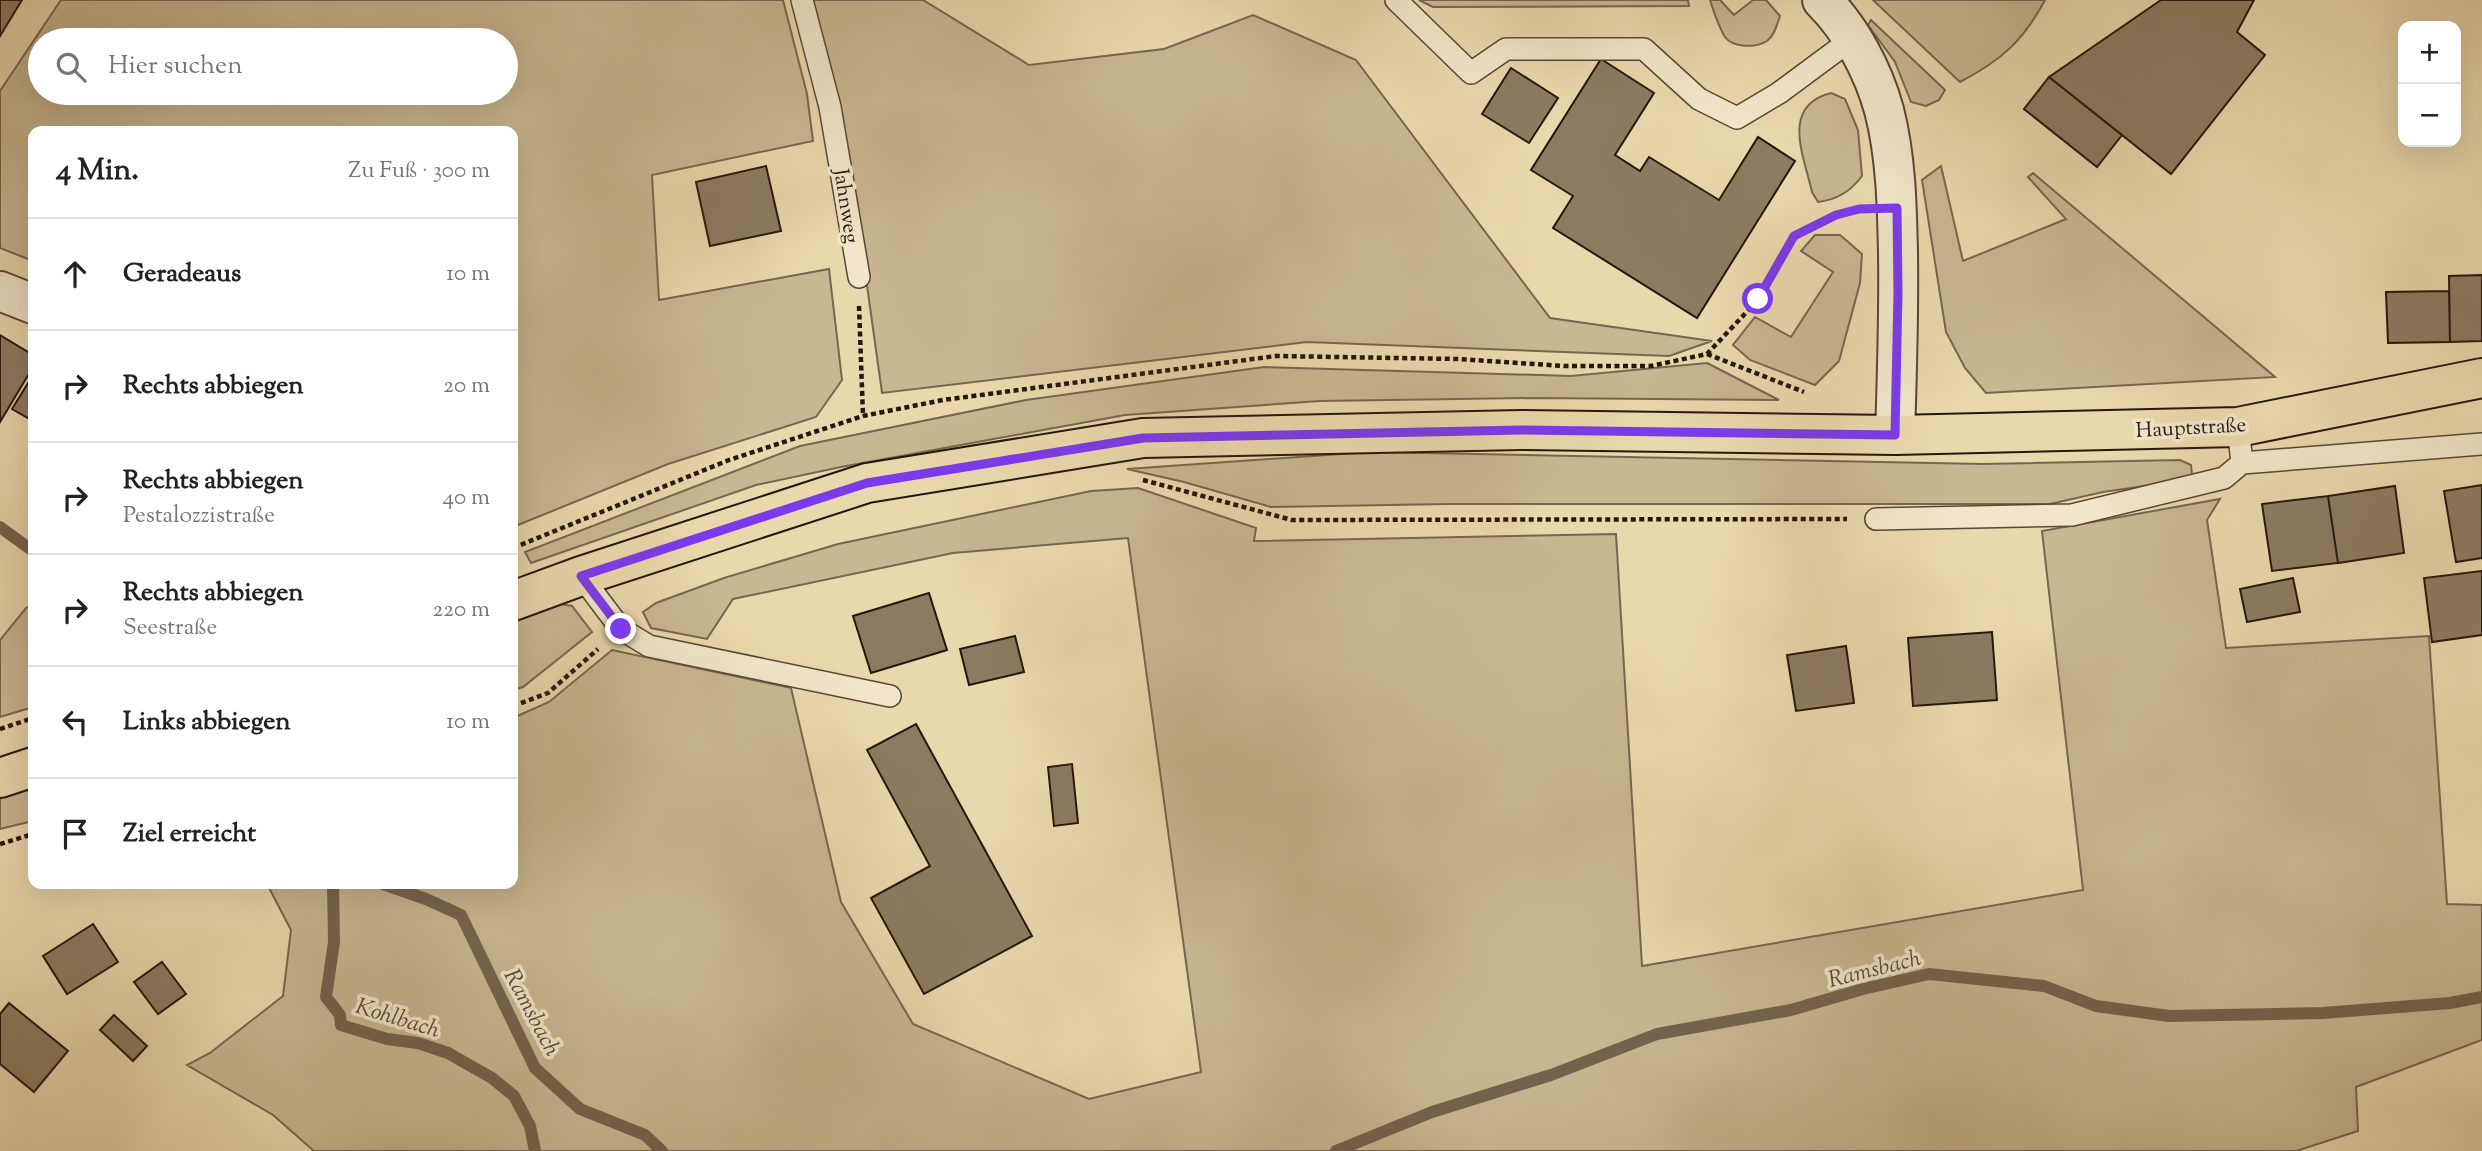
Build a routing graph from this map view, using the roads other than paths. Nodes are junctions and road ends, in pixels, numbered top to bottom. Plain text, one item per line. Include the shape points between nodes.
1 (802, 0) edge
2 (1395, 0) edge
3 (1822, 0) edge
4 (1852, 39) junction
5 (859, 277) road end
6 (0, 291) edge
7 (28, 301) edge
8 (2482, 379) edge
9 (1895, 435) junction
10 (2482, 444) edge
11 (2240, 445) junction
12 (1876, 519) road end
13 (581, 576) junction
14 (518, 599) edge
15 (890, 696) dead end
16 (28, 769) edge
17 (0, 778) edge

1 - 5 lane, Jahnweg via 830,107
2 - 4 lane via 1471,74 1506,50 1644,49 1699,99 1737,118
3 - 4 street
4 - 9 street via 1884,111 1897,208
6 - 7 street
8 - 11 main road, Hauptstraße
9 - 11 main road, Hauptstraße
9 - 13 main road, Hauptstraße via 1521,430 1143,438 867,483
10 - 11 lane
11 - 12 lane via 2224,478 2072,515
13 - 14 main road, Hauptstraße
13 - 15 lane via 621,629 649,646
16 - 17 main road

